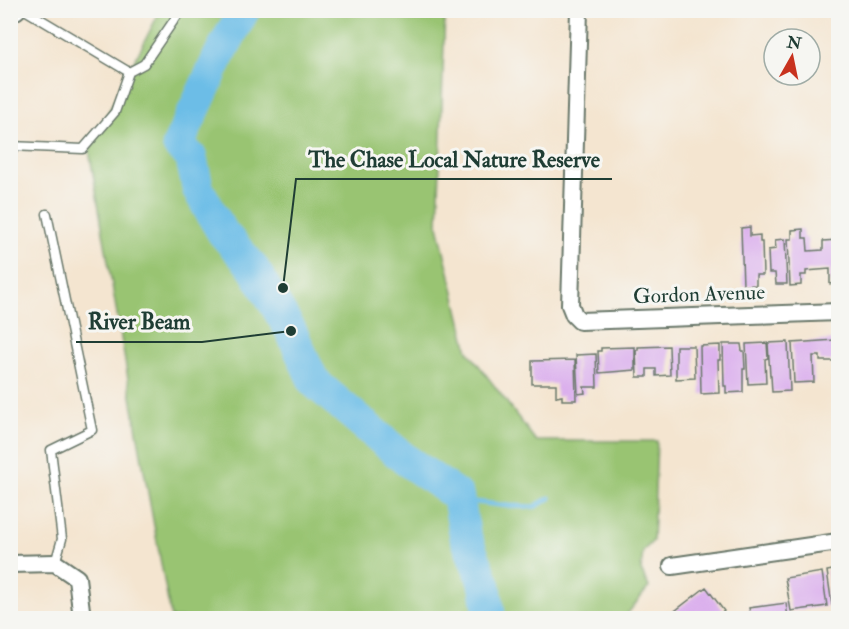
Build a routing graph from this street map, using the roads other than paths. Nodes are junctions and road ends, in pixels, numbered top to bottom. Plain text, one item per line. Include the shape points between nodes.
1 (17, 10) edge
2 (25, 10) edge
3 (182, 10) edge
4 (579, 10) edge
5 (10, 14) edge
6 (129, 72) junction
7 (10, 146) edge
8 (47, 214) dead end
9 (838, 312) edge
10 (838, 542) edge
11 (55, 563) junction
12 (10, 564) edge
13 (672, 566) dead end
14 (82, 618) edge

1 - 5 street
2 - 6 lane
3 - 6 lane via 144,64
4 - 9 street, Gordon Avenue via 570,305 574,315 580,321
6 - 7 lane via 115,112 83,149
8 - 11 lane via 92,430 51,450 62,538
10 - 13 street
11 - 12 street
11 - 14 street via 77,578

